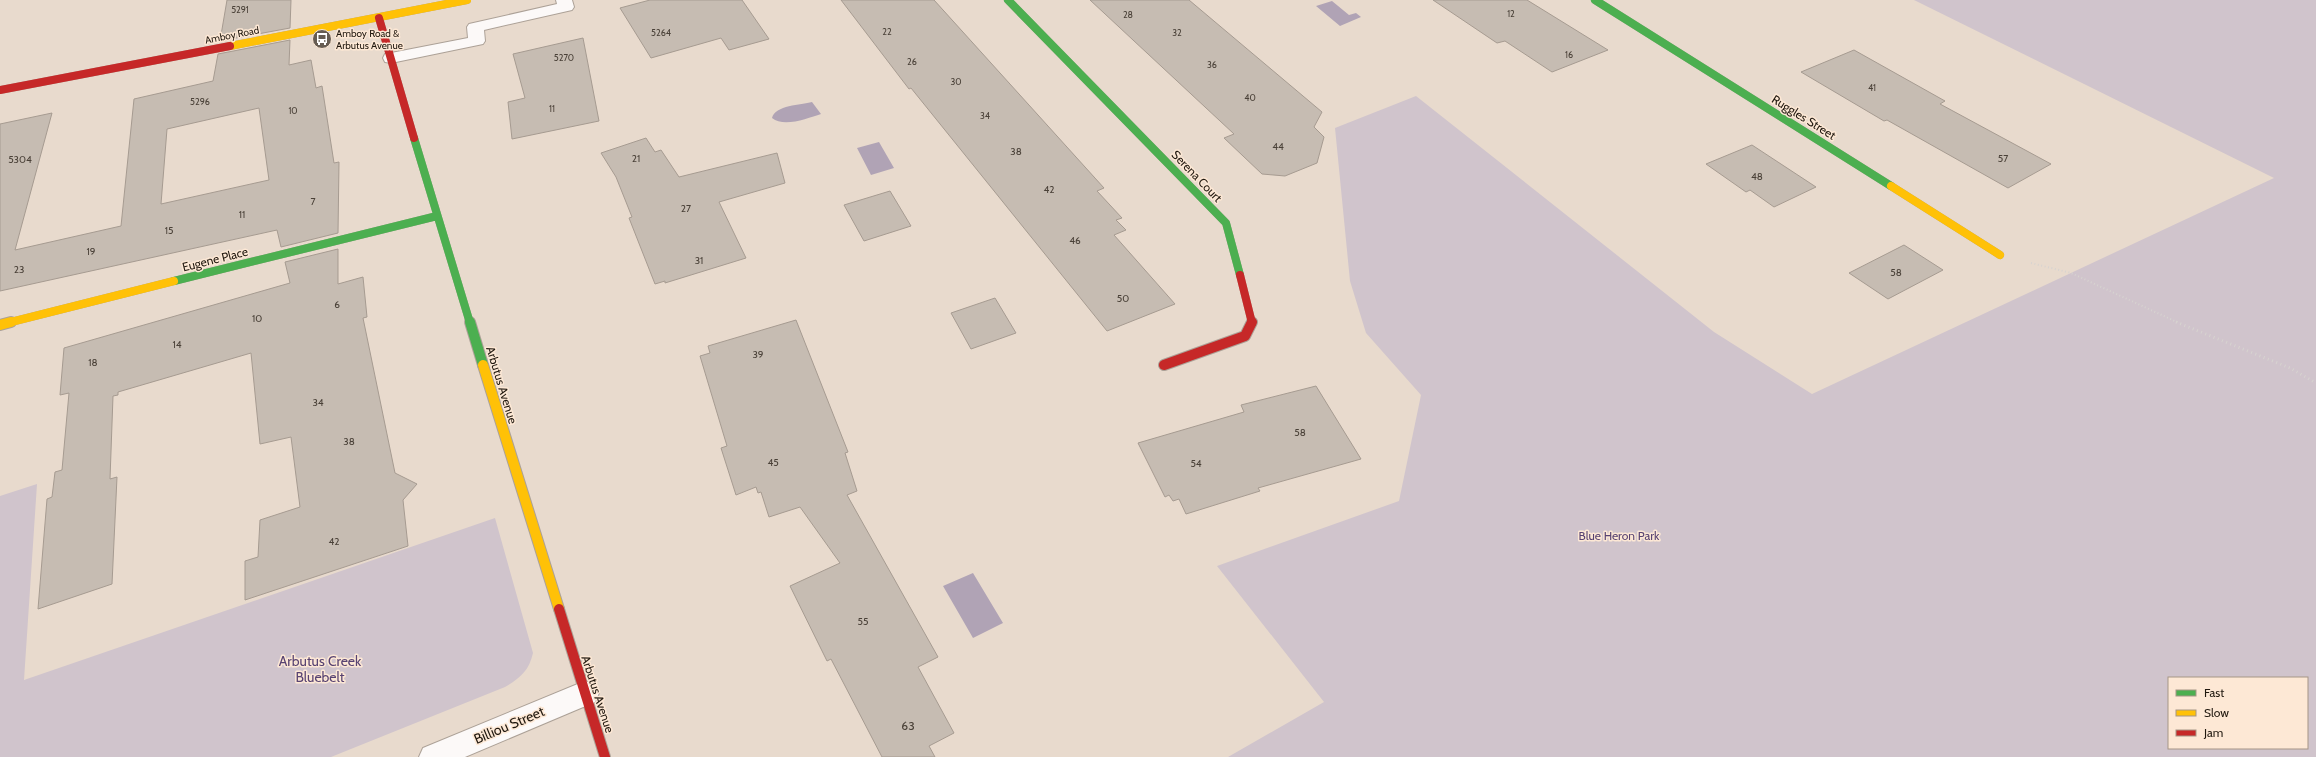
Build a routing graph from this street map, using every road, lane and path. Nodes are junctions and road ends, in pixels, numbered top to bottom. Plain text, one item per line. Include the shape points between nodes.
1 (467, 0) edge
2 (564, 0) edge
3 (1008, 0) edge
4 (1595, 0) edge
5 (379, 18) junction
6 (391, 58) junction
7 (0, 90) edge
8 (437, 216) junction
9 (2000, 255) joint
10 (0, 325) edge
11 (1164, 365) dead end
12 (2316, 382) edge
13 (584, 692) junction
14 (433, 757) edge
15 (605, 757) edge

1 - 5 street, Amboy Road
2 - 6 street via 566,7 475,27 477,41
3 - 11 street, Serena Court via 1226,223 1252,324 1245,336
4 - 9 street, Ruggles Street
5 - 6 street, Arbutus Avenue
5 - 7 street, Amboy Road
6 - 8 street, Arbutus Avenue
8 - 10 street, Eugene Place
8 - 13 street, Arbutus Avenue
9 - 12 path via 2070,273 2163,317 2290,368
13 - 14 street, Billiou Street
13 - 15 street, Arbutus Avenue

